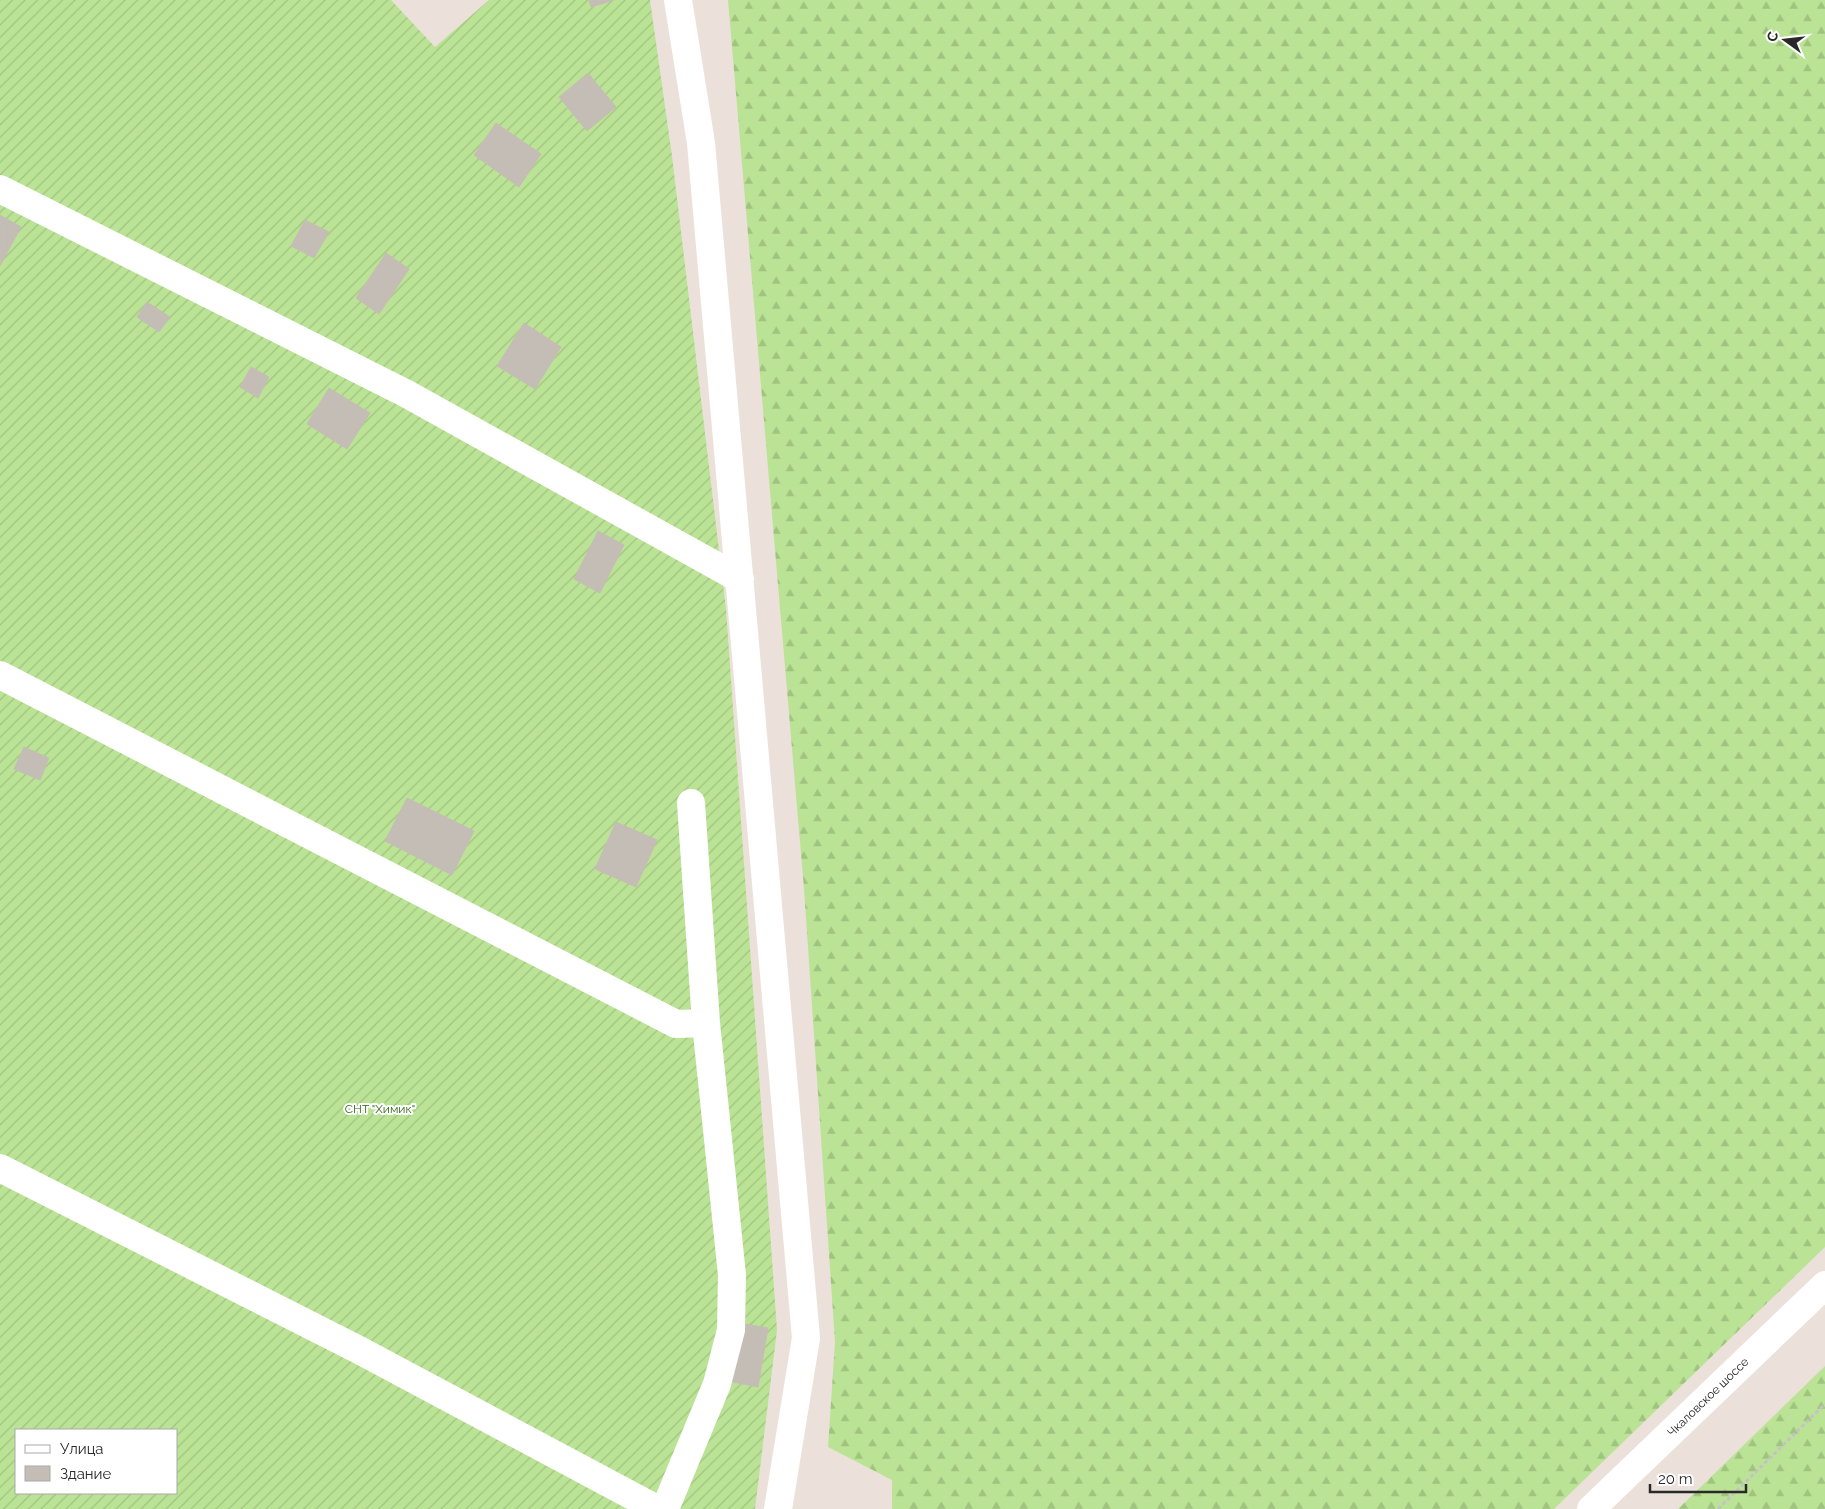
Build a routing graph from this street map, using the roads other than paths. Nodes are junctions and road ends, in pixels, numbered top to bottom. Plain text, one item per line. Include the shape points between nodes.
1 (678, 0) edge
2 (0, 189) edge
3 (740, 579) junction
4 (0, 675) edge
5 (691, 803) dead end
6 (706, 1023) junction
7 (0, 1168) edge
8 (1825, 1285) edge
9 (657, 1509) edge
10 (664, 1509) edge
11 (778, 1509) edge
12 (1591, 1509) edge

1 - 3 street via 701,143
2 - 3 street via 407,394
3 - 11 street via 806,1338
4 - 6 street via 676,1024
5 - 6 street
6 - 10 street via 732,1275 731,1330 717,1384
7 - 9 street via 359,1350
8 - 12 street, Чкаловское шоссе

